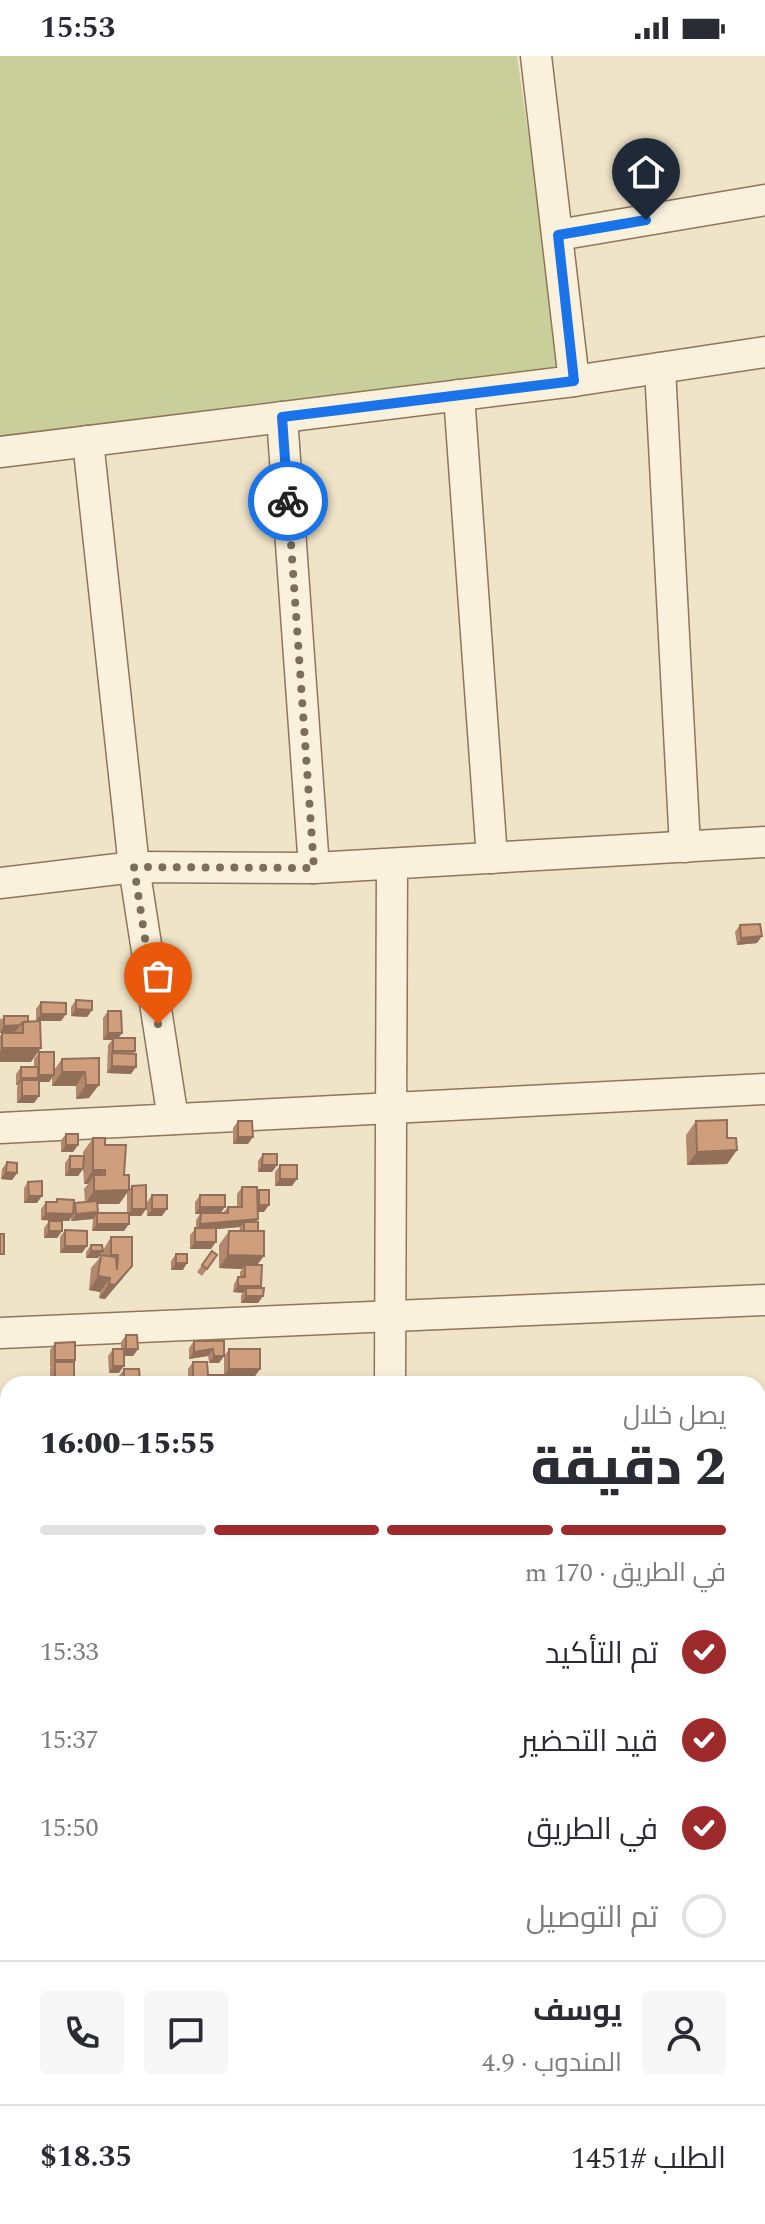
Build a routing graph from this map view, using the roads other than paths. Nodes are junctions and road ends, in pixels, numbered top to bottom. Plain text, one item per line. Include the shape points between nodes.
1 (536, 56) edge
2 (765, 200) edge
3 (558, 235) junction
4 (765, 352) edge
5 (660, 368) junction
6 (574, 381) junction
7 (459, 395) junction
8 (282, 417) junction
9 (88, 441) junction
10 (0, 452) edge
11 (765, 842) edge
12 (685, 847) junction
13 (492, 858) junction
14 (392, 864) junction
15 (134, 867) junction
16 (314, 868) junction
17 (0, 883) edge
18 (765, 1089) edge
19 (392, 1109) junction
20 (173, 1119) junction
21 (0, 1128) edge
22 (765, 1300) edge
23 (391, 1315) junction
24 (0, 1333) edge
25 (390, 1376) edge

1 - 3 street
2 - 3 street
3 - 6 street
4 - 5 street
5 - 6 street
5 - 12 street
6 - 7 street
7 - 8 street
7 - 13 street
8 - 9 street
8 - 16 street
9 - 10 street
9 - 15 street
11 - 12 street
12 - 13 street
13 - 14 street
14 - 16 street
14 - 19 street
15 - 16 street
15 - 17 street
15 - 20 street
18 - 19 street
19 - 20 street
19 - 23 street
20 - 21 street
22 - 23 street
23 - 24 street
23 - 25 street

